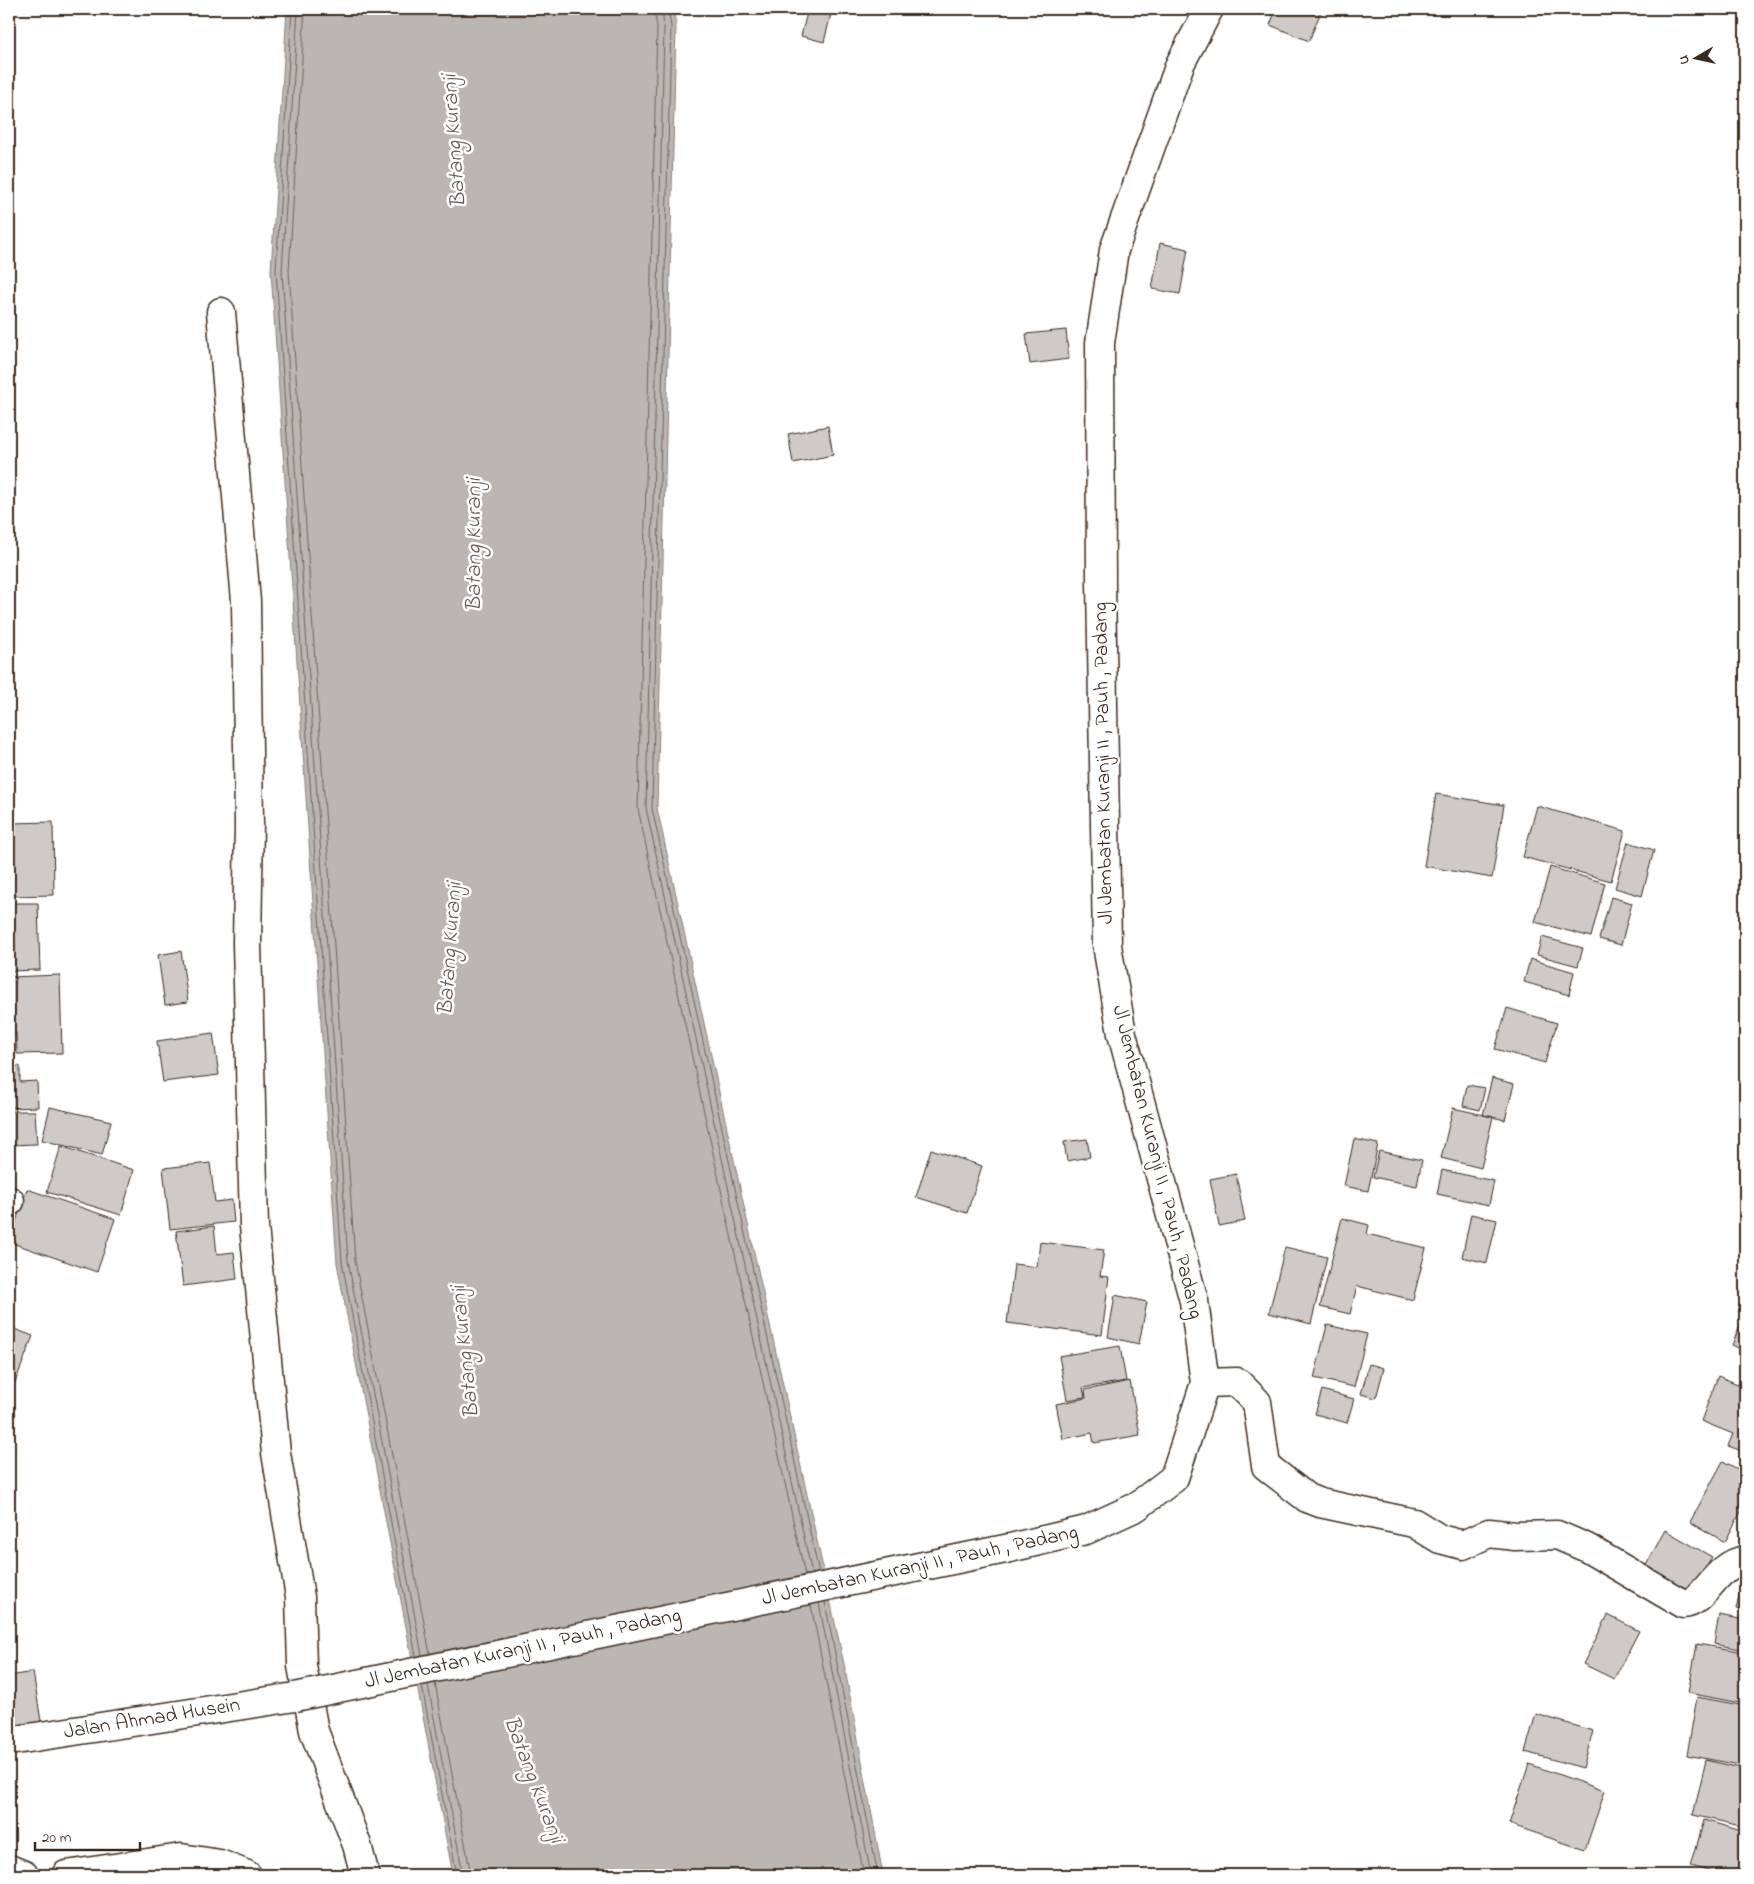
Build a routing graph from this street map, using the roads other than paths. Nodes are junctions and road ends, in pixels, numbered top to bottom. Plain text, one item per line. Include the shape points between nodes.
1 (1209, 9) edge
2 (221, 312) dead end
3 (1205, 1382) junction
4 (1745, 1560) edge
5 (295, 1696) joint
6 (9, 1741) edge
7 (9, 1869) edge
8 (24, 1875) edge
9 (66, 1875) edge
10 (247, 1875) edge
11 (365, 1875) edge

1 - 3 street, Jl Jembatan Kuranji II , Pauh , Padang via 1180,64 1114,250 1100,343 1107,945 1122,1034 1194,1301
2 - 11 street via 246,601 250,824 246,943 254,1226 276,1453 300,1597 302,1666 314,1731
3 - 4 street via 1237,1382 1254,1398 1263,1433 1266,1466 1307,1498 1320,1503 1414,1524 1440,1539 1463,1545 1489,1533 1556,1535 1587,1548 1683,1604 1696,1601 1718,1574 1733,1563
3 - 5 street, Jl Jembatan Kuranji II , Pauh , Padang, bridge via 1174,1478 1136,1507 1086,1530
5 - 6 street, Jalan Ahmad Husein
7 - 8 street
9 - 10 street via 181,1858 220,1864

